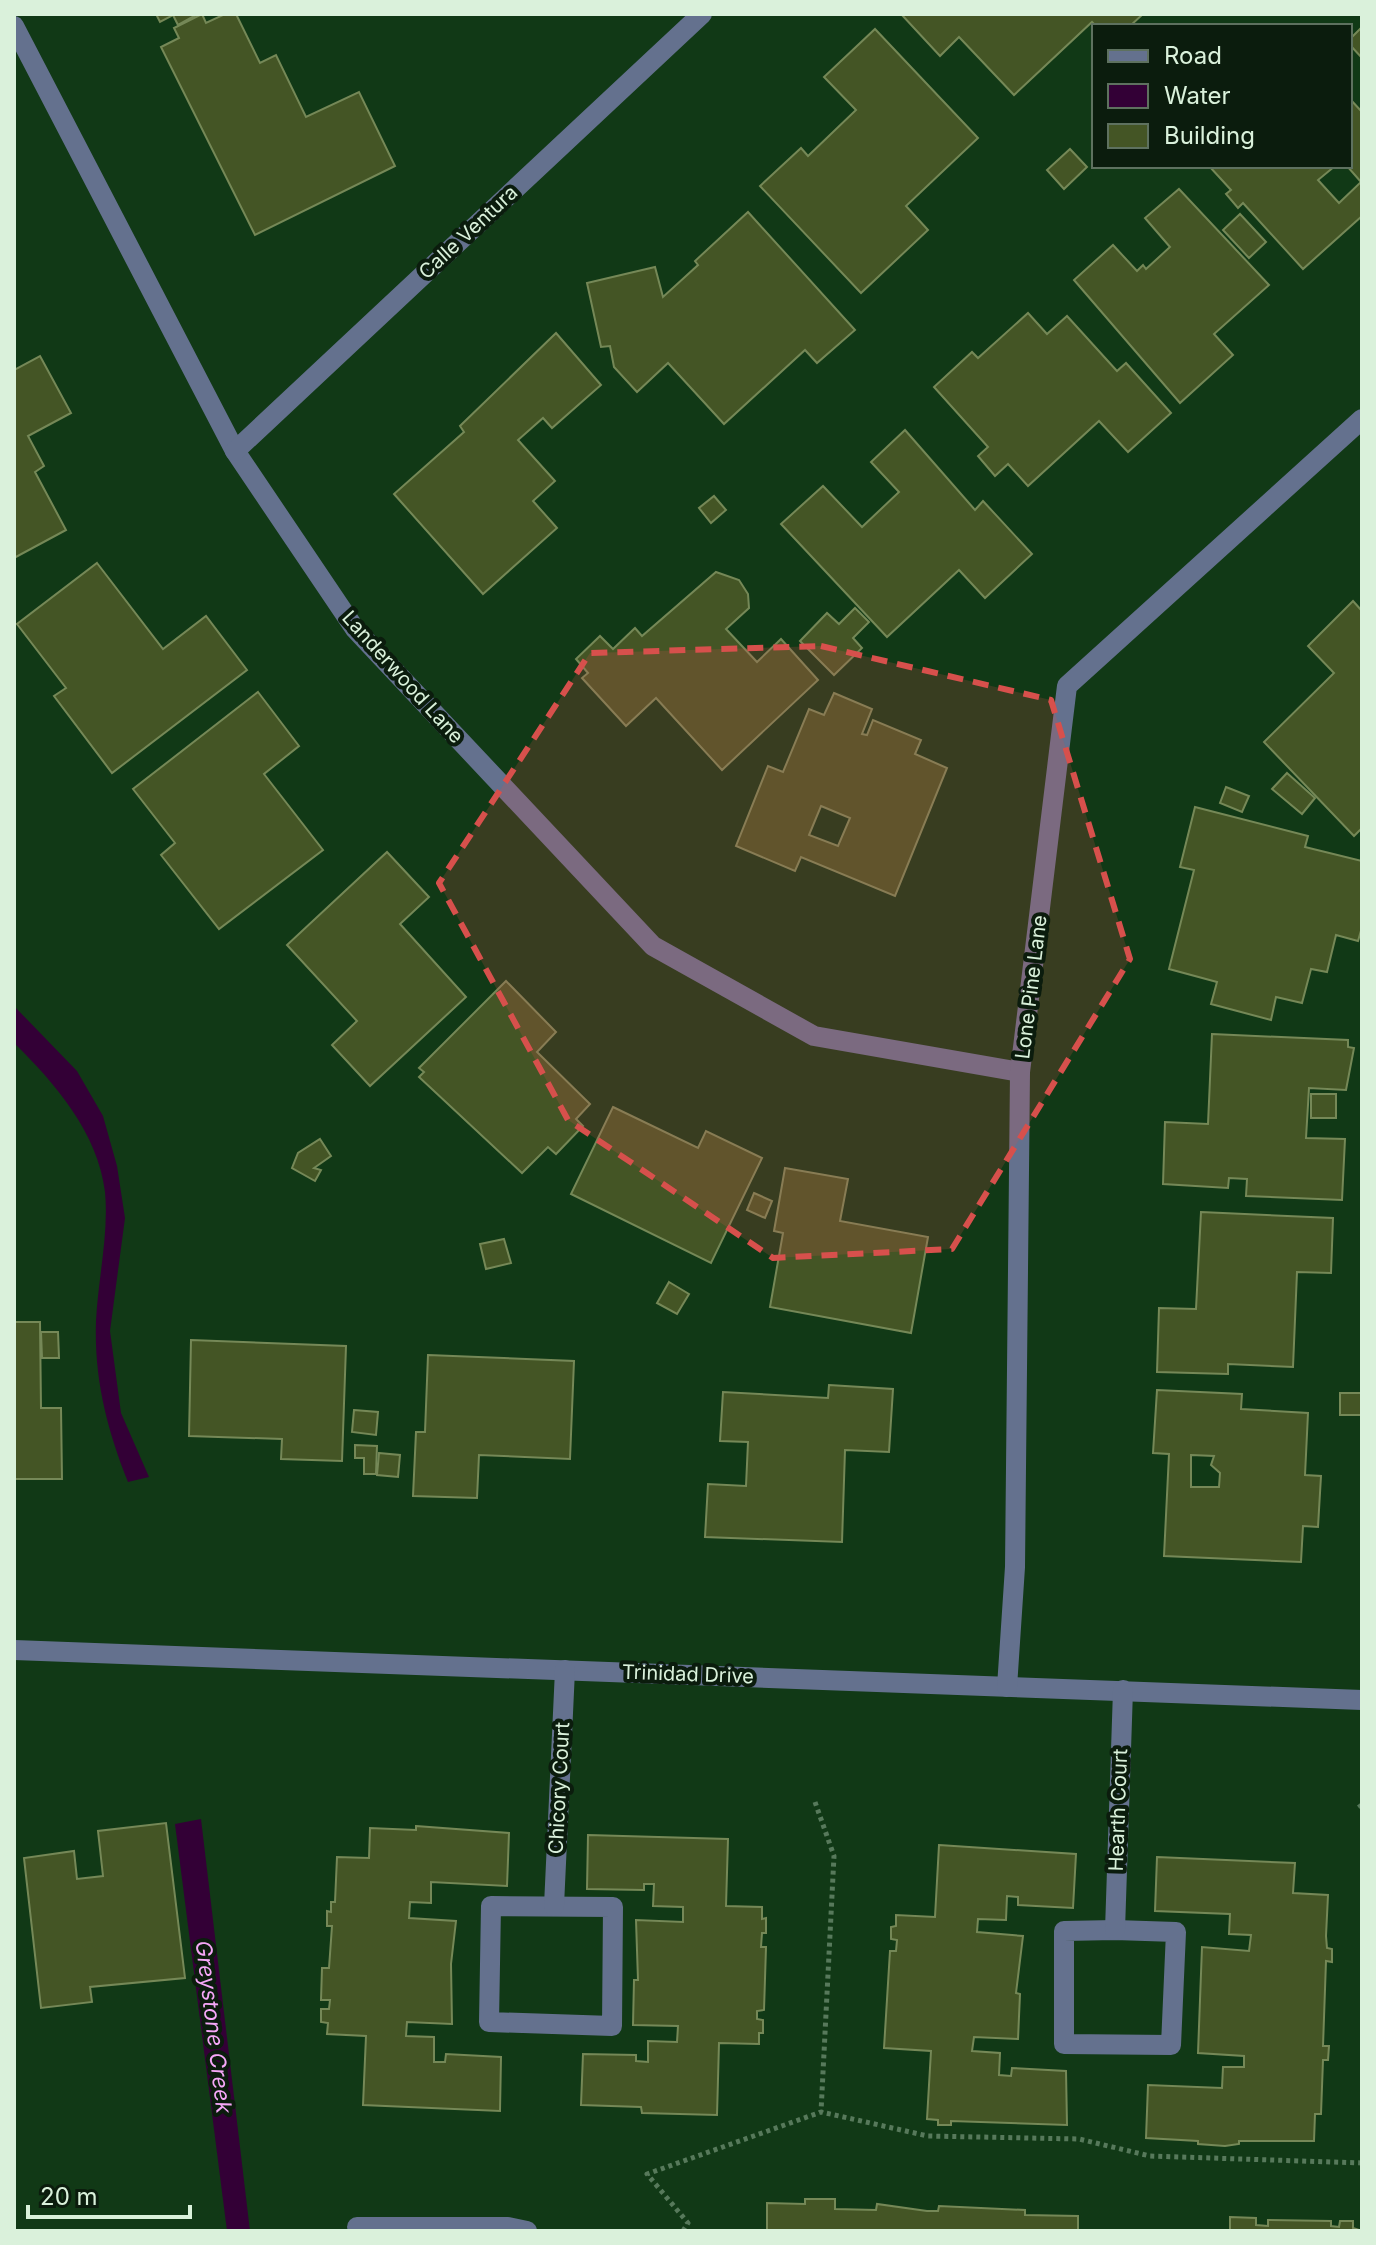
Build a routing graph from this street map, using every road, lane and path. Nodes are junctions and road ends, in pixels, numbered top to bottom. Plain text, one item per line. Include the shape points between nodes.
1 (702, 14) edge
2 (14, 26) edge
3 (1362, 419) edge
4 (235, 451) junction
5 (1020, 1072) junction
6 (14, 1650) edge
7 (565, 1670) junction
8 (1007, 1687) junction
9 (1123, 1690) junction
10 (1362, 1700) edge
11 (815, 1802) dead end
12 (554, 1906) junction
13 (1115, 1930) junction
14 (821, 2112) junction
15 (1362, 2163) edge
16 (357, 2227) dead end
17 (527, 2231) edge
18 (683, 2231) edge

1 - 4 street, Calle Ventura
2 - 4 street, Landerwood Lane
3 - 5 street, Lone Pine Lane via 1067,686
4 - 5 street, Landerwood Lane via 355,629 653,946 814,1036
5 - 8 street, Lone Pine Lane via 1015,1567
6 - 7 street, Trinidad Drive
7 - 8 street, Trinidad Drive
7 - 12 street, Chicory Court
8 - 9 street, Trinidad Drive
9 - 10 street, Trinidad Drive
9 - 13 street, Hearth Court
11 - 14 path via 834,1856
12 - 12 street via 491,1906 489,2022 612,2026 613,1907
13 - 13 street via 1064,1931 1064,2044 1171,2045 1176,1932
14 - 15 path via 928,2136 1079,2139 1150,2156
14 - 18 path via 647,2174 688,2223
16 - 17 street

